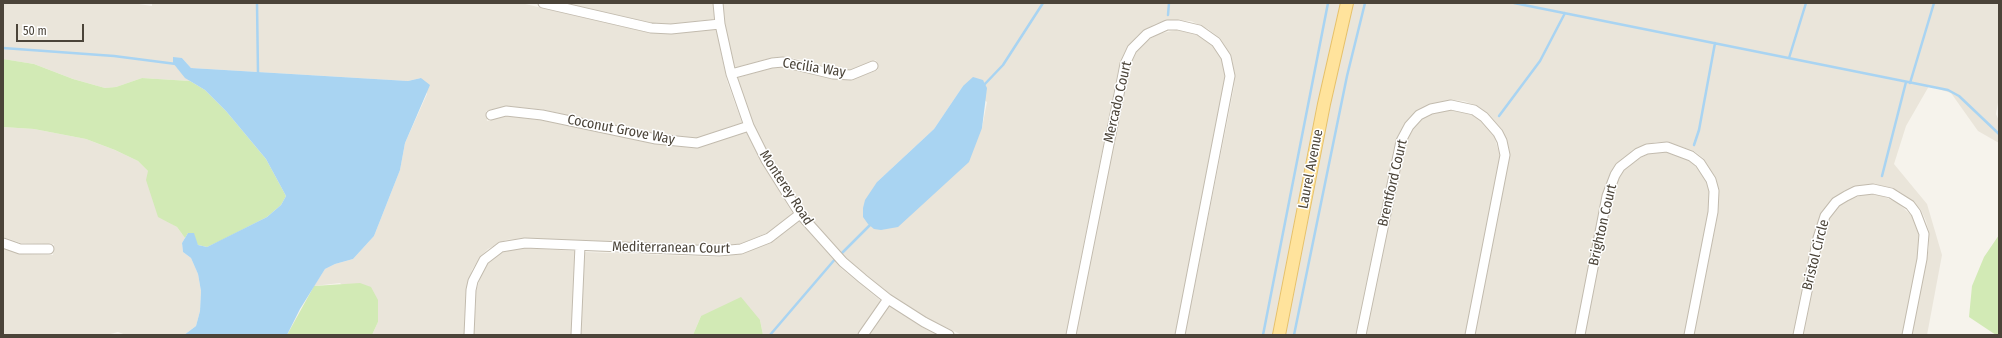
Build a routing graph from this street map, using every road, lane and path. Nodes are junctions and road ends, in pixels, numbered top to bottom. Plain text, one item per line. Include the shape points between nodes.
1 (543, 3) edge
2 (718, 3) edge
3 (1347, 3) edge
4 (720, 24) junction
5 (872, 66) dead end
6 (731, 74) junction
7 (491, 115) dead end
8 (749, 126) junction
9 (800, 214) junction
10 (3, 243) edge
11 (580, 246) junction
12 (49, 249) dead end
13 (888, 299) junction
14 (469, 335) edge
15 (576, 335) edge
16 (863, 335) edge
17 (949, 335) edge
18 (1071, 335) edge
19 (1180, 335) edge
20 (1279, 335) edge
21 (1361, 335) edge
22 (1470, 335) edge
23 (1580, 335) edge
24 (1689, 335) edge
25 (1798, 335) edge
26 (1908, 335) edge

1 - 4 street via 651,28 671,29
2 - 4 street, Monterey Road
3 - 20 main road, Laurel Avenue via 1324,104
4 - 6 street, Monterey Road
5 - 6 street, Cecilia Way via 851,75 833,74 803,65 772,62
6 - 8 street, Monterey Road
7 - 8 street, Coconut Grove Way via 506,111 542,115 656,139 697,143
8 - 9 street, Monterey Road via 766,160
9 - 11 street, Mediterranean Court via 769,238 741,249 719,251
9 - 13 street, Monterey Road via 843,262
10 - 12 street via 20,249
11 - 14 street, Mediterranean Court via 514,244 501,247 490,254 473,281
11 - 15 street
13 - 16 street
13 - 17 street, Monterey Road
18 - 19 street, Mercado Court via 1125,64 1132,49 1147,34 1168,25 1178,24 1199,30 1216,42 1226,57 1230,76
21 - 22 street, Brentford Court via 1401,141 1419,115 1432,108 1451,105 1474,110 1484,117 1498,133 1505,155
23 - 24 street, Brighton Court via 1607,196 1615,175 1620,167 1638,153 1647,149 1667,147 1691,156 1700,163 1711,180 1714,191 1713,212
25 - 26 street, Bristol Circle via 1825,216 1836,202 1846,196 1856,191 1873,189 1891,193 1910,205 1924,234

